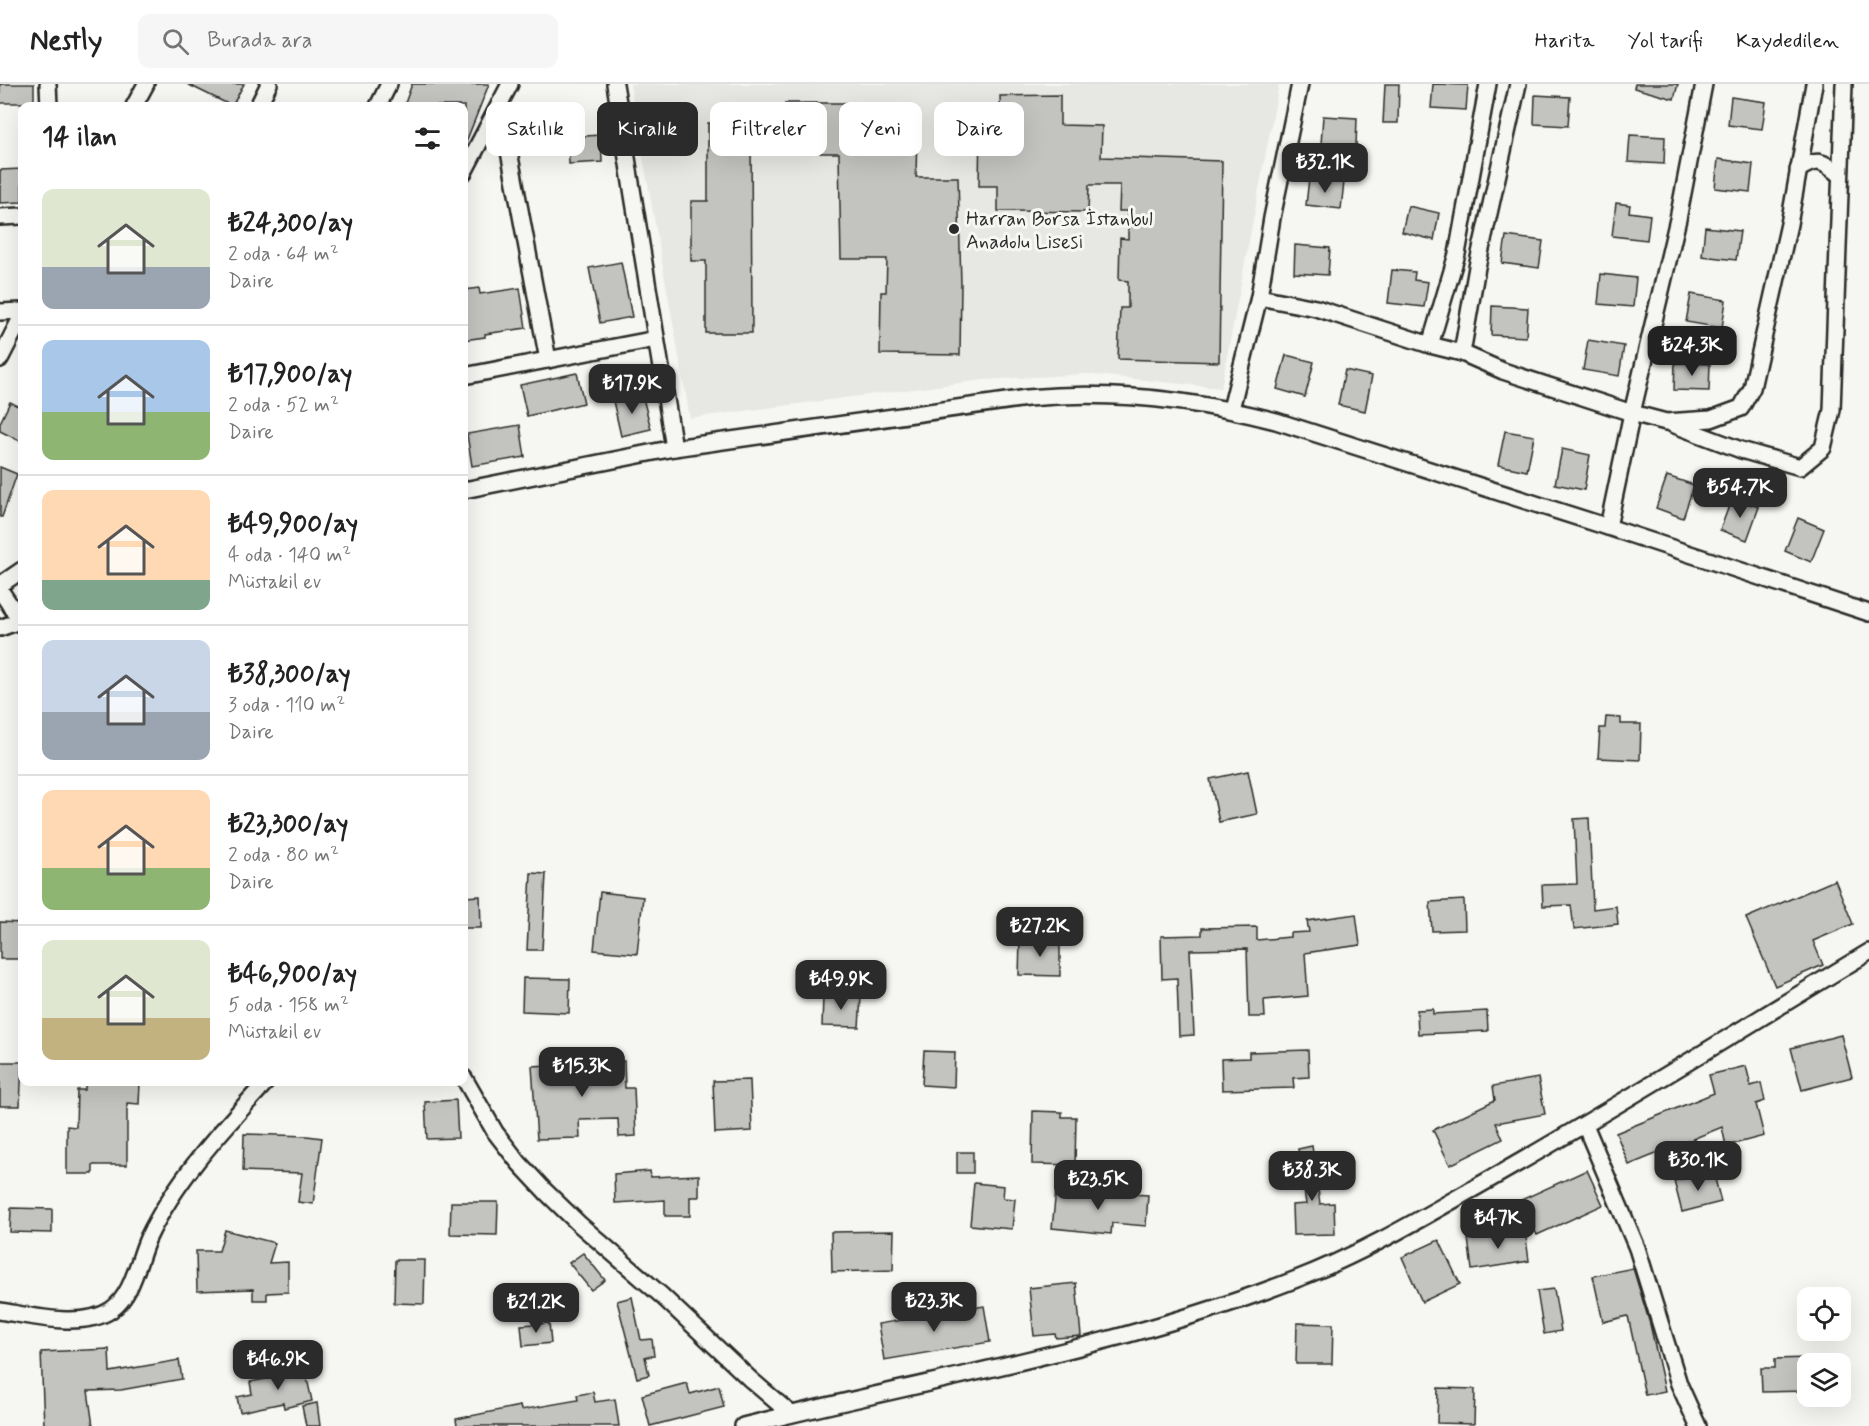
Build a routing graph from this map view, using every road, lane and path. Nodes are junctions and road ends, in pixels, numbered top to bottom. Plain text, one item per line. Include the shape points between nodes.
1 (48, 84) edge
2 (146, 84) edge
3 (269, 84) edge
4 (389, 84) edge
5 (510, 84) edge
6 (615, 84) edge
7 (1300, 84) edge
8 (1488, 84) edge
9 (1518, 84) edge
10 (1704, 84) edge
11 (1814, 84) edge
12 (1844, 84) edge
13 (49, 102) edge
14 (136, 102) edge
15 (260, 102) edge
16 (380, 102) edge
17 (501, 102) edge
18 (486, 130) edge
19 (510, 156) edge
20 (468, 164) edge
21 (1798, 170) junction
22 (1840, 175) junction
23 (18, 216) edge
24 (0, 217) edge
25 (1258, 297) junction
26 (0, 312) edge
27 (18, 312) edge
28 (18, 324) edge
29 (656, 339) junction
30 (1430, 345) junction
31 (1461, 353) junction
32 (0, 359) edge
33 (548, 360) junction
34 (468, 375) edge
35 (1231, 409) junction
36 (1632, 413) junction
37 (1666, 422) junction
38 (674, 448) junction
39 (468, 489) edge
40 (1608, 527) junction
41 (18, 573) edge
42 (0, 585) edge
43 (0, 590) edge
44 (1869, 614) edge
45 (18, 615) edge
46 (18, 622) edge
47 (0, 628) edge
48 (1869, 952) edge
49 (468, 1085) edge
50 (262, 1086) edge
51 (1586, 1125) junction
52 (0, 1311) edge
53 (791, 1414) junction
54 (743, 1426) edge
55 (1698, 1426) edge

1 - 13 street
2 - 14 street
3 - 15 street
4 - 16 street
5 - 17 street
6 - 29 street
7 - 25 street
8 - 30 street via 1457,254
9 - 31 street
10 - 36 street via 1678,219
11 - 21 street
12 - 22 street
18 - 20 street
19 - 33 street
21 - 22 street via 1817,161
21 - 37 street via 1752,388 1741,408 1711,419
22 - 37 street via 1832,410 1823,448 1800,468
23 - 24 street
25 - 30 street via 1316,308
25 - 35 street
26 - 27 street
28 - 32 street
29 - 33 street
29 - 38 street
30 - 31 street
31 - 36 street via 1503,371
33 - 34 street
35 - 38 street via 1058,395
35 - 40 street
36 - 37 street
36 - 40 street
38 - 39 street
40 - 44 street
41 - 42 street
43 - 45 street
46 - 47 street
48 - 51 street
49 - 53 street via 495,1132 546,1192
50 - 52 street via 176,1191 149,1237 125,1294 112,1309 87,1319 72,1320
51 - 53 street via 1404,1228 1326,1267 1257,1294 1104,1341
51 - 55 street via 1637,1248 1679,1384
53 - 54 street

